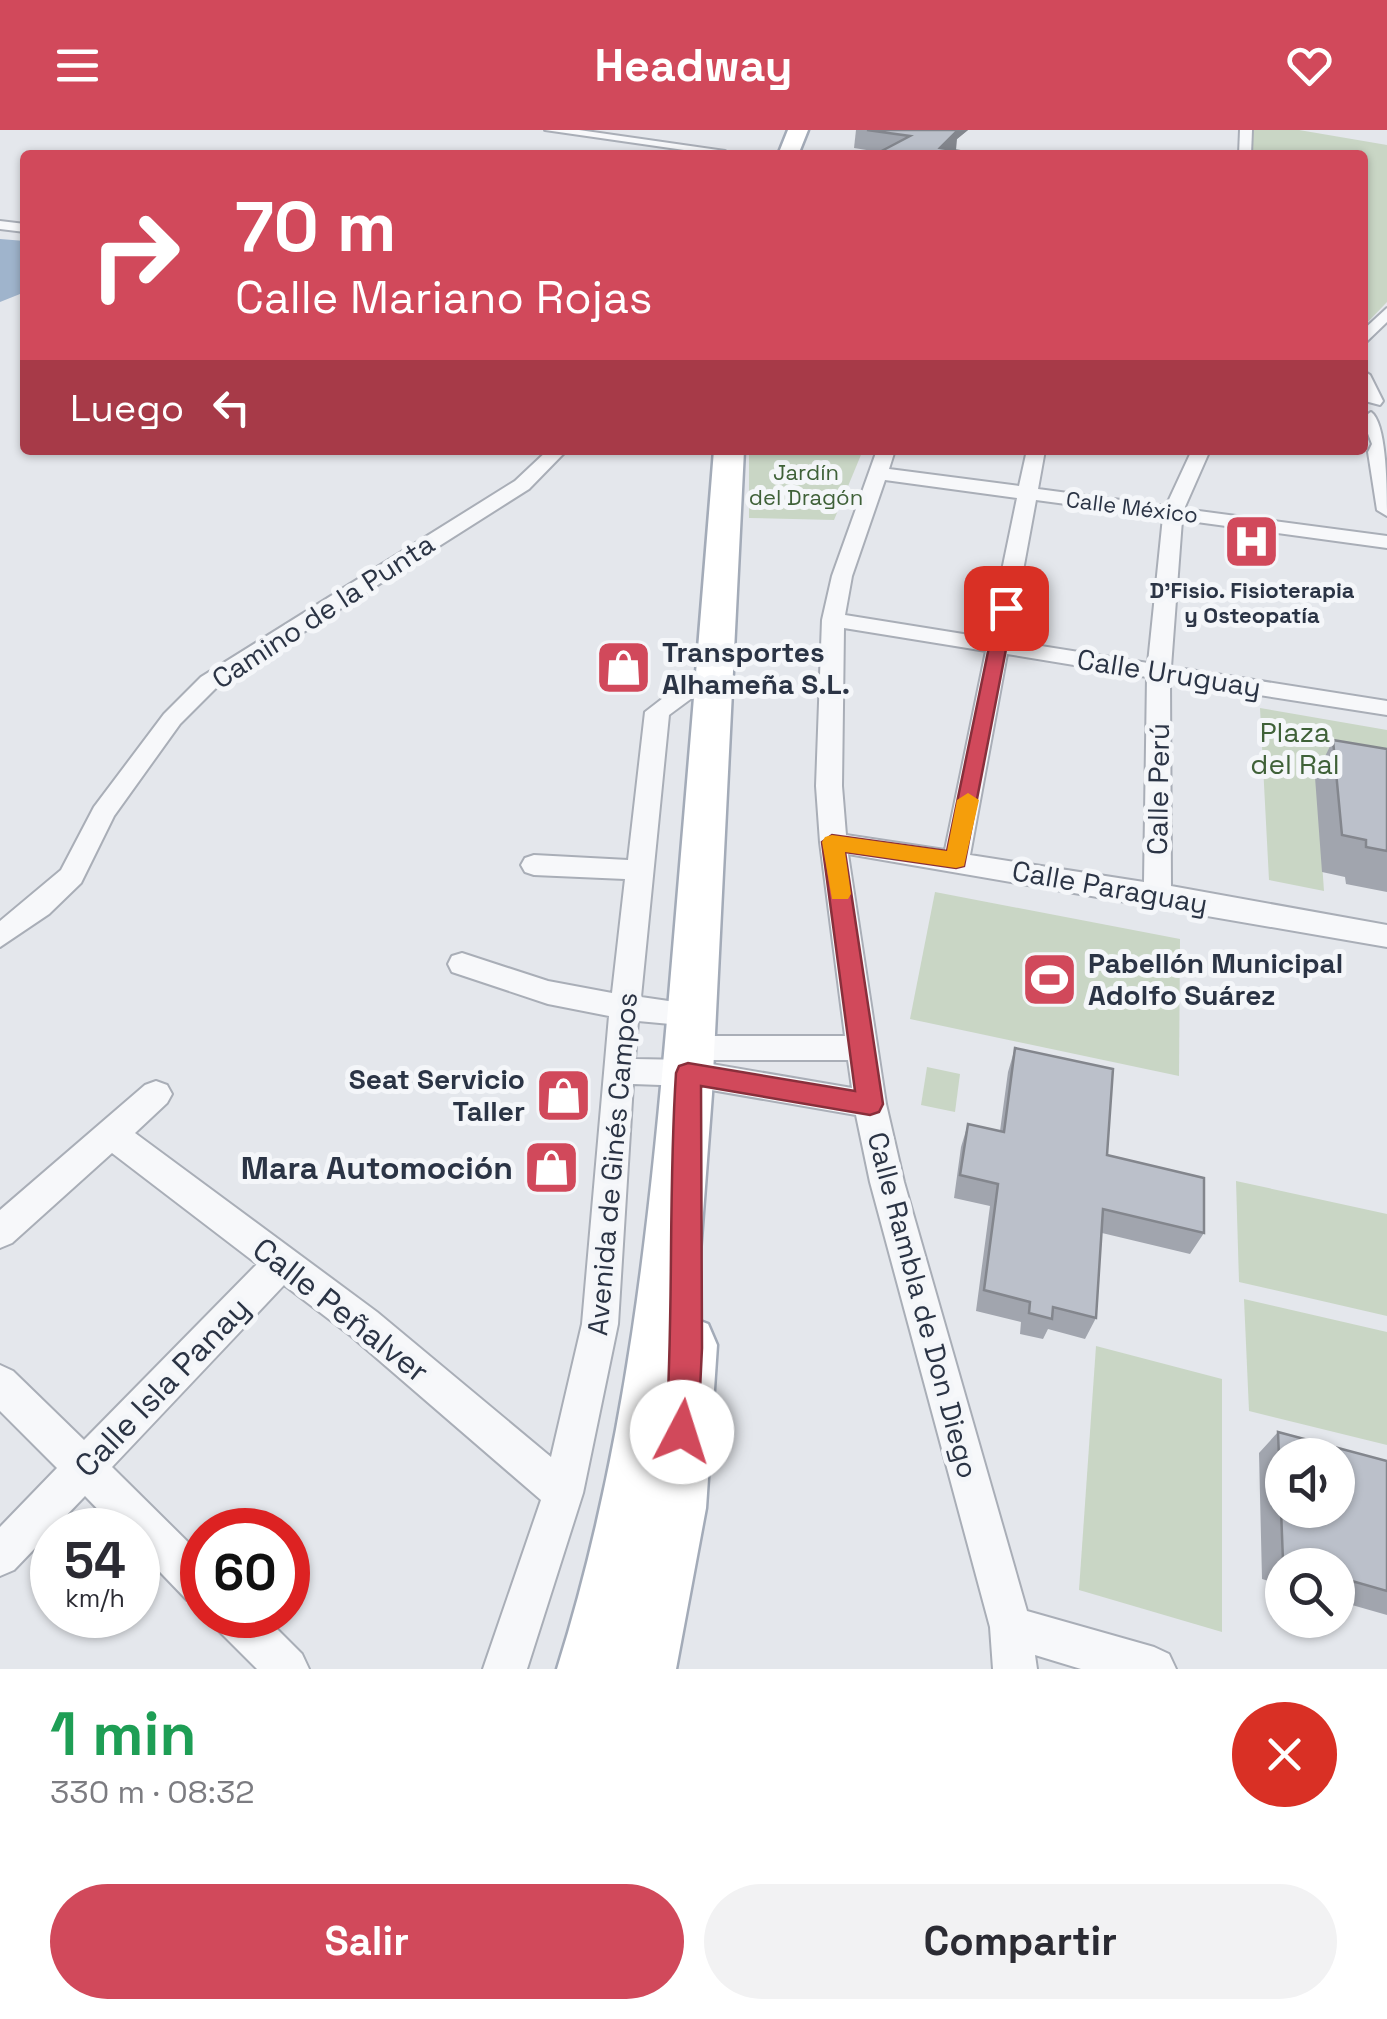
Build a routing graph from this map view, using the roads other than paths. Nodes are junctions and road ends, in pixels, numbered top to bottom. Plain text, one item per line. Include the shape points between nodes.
1 (550, 130) edge
2 (720, 149) edge
3 (1375, 420) edge
4 (553, 455) edge
5 (729, 455) edge
6 (1035, 455) edge
7 (1199, 455) edge
8 (882, 462) edge
9 (1027, 494) junction
10 (1387, 510) edge
11 (1173, 512) junction
12 (1387, 542) edge
13 (833, 620) junction
14 (998, 646) junction
15 (1159, 671) junction
16 (715, 686) junction
17 (1387, 708) edge
18 (832, 842) junction
19 (956, 860) junction
20 (534, 864) dead end
21 (640, 870) junction
22 (1157, 894) junction
23 (0, 936) edge
24 (1387, 936) edge
25 (462, 964) dead end
26 (625, 1008) junction
27 (690, 1045) junction
28 (862, 1048) junction
29 (618, 1071) junction
30 (156, 1094) dead end
31 (870, 1104) junction
32 (113, 1134) junction
33 (685, 1135) junction
34 (0, 1232) edge
35 (282, 1262) junction
36 (0, 1384) edge
37 (86, 1468) junction
38 (563, 1493) junction
39 (0, 1556) edge
40 (180, 1562) edge
41 (1010, 1626) junction
42 (256, 1638) edge
43 (287, 1669) edge
44 (504, 1669) edge
45 (592, 1669) edge
46 (640, 1669) edge
47 (1015, 1669) edge
48 (1033, 1669) edge
49 (1154, 1669) edge

1 - 2 street
3 - 10 street
4 - 23 street, Camino de la Punta via 522,485 210,682 172,719 112,800 71,876
5 - 16 main road
6 - 9 street
7 - 11 street, Calle Perú
8 - 9 street, Calle México
8 - 13 street, Calle Rambla de Don Diego
9 - 11 street, Calle México
9 - 14 street
11 - 12 street, Calle México
11 - 15 street, Calle Perú
13 - 14 street, Calle Uruguay
13 - 18 street, Calle Rambla de Don Diego
14 - 15 street, Calle Uruguay
14 - 19 street
15 - 17 street, Calle Uruguay
15 - 22 street, Calle Perú
16 - 21 street, Avenida de Ginés Campos via 684,693 658,712
16 - 27 main road
18 - 19 street, Calle Paraguay
18 - 28 street, Calle Rambla de Don Diego
19 - 22 street, Calle Paraguay
20 - 21 street
21 - 26 street, Avenida de Ginés Campos
22 - 24 street, Calle Paraguay
25 - 26 street via 523,989
26 - 27 street
26 - 29 street, Avenida de Ginés Campos
27 - 28 street
27 - 29 street
27 - 31 street
27 - 33 main road
28 - 31 street, Calle Rambla de Don Diego
29 - 38 street, Avenida de Ginés Campos via 600,1324
30 - 32 street
31 - 41 street, Calle Rambla de Don Diego
32 - 34 street
32 - 35 street, Calle Peñalver
33 - 45 main road via 644,1468
33 - 46 main road via 686,1402
35 - 37 street, Calle Isla Panay
35 - 38 street, Calle Peñalver
36 - 37 street
37 - 39 street, Calle Isla Panay
37 - 40 street
38 - 44 street, Avenida de Ginés Campos
41 - 47 street, Calle Rambla de Don Diego
41 - 48 street, Calle Rambla de Don Diego
41 - 49 street
42 - 43 street

